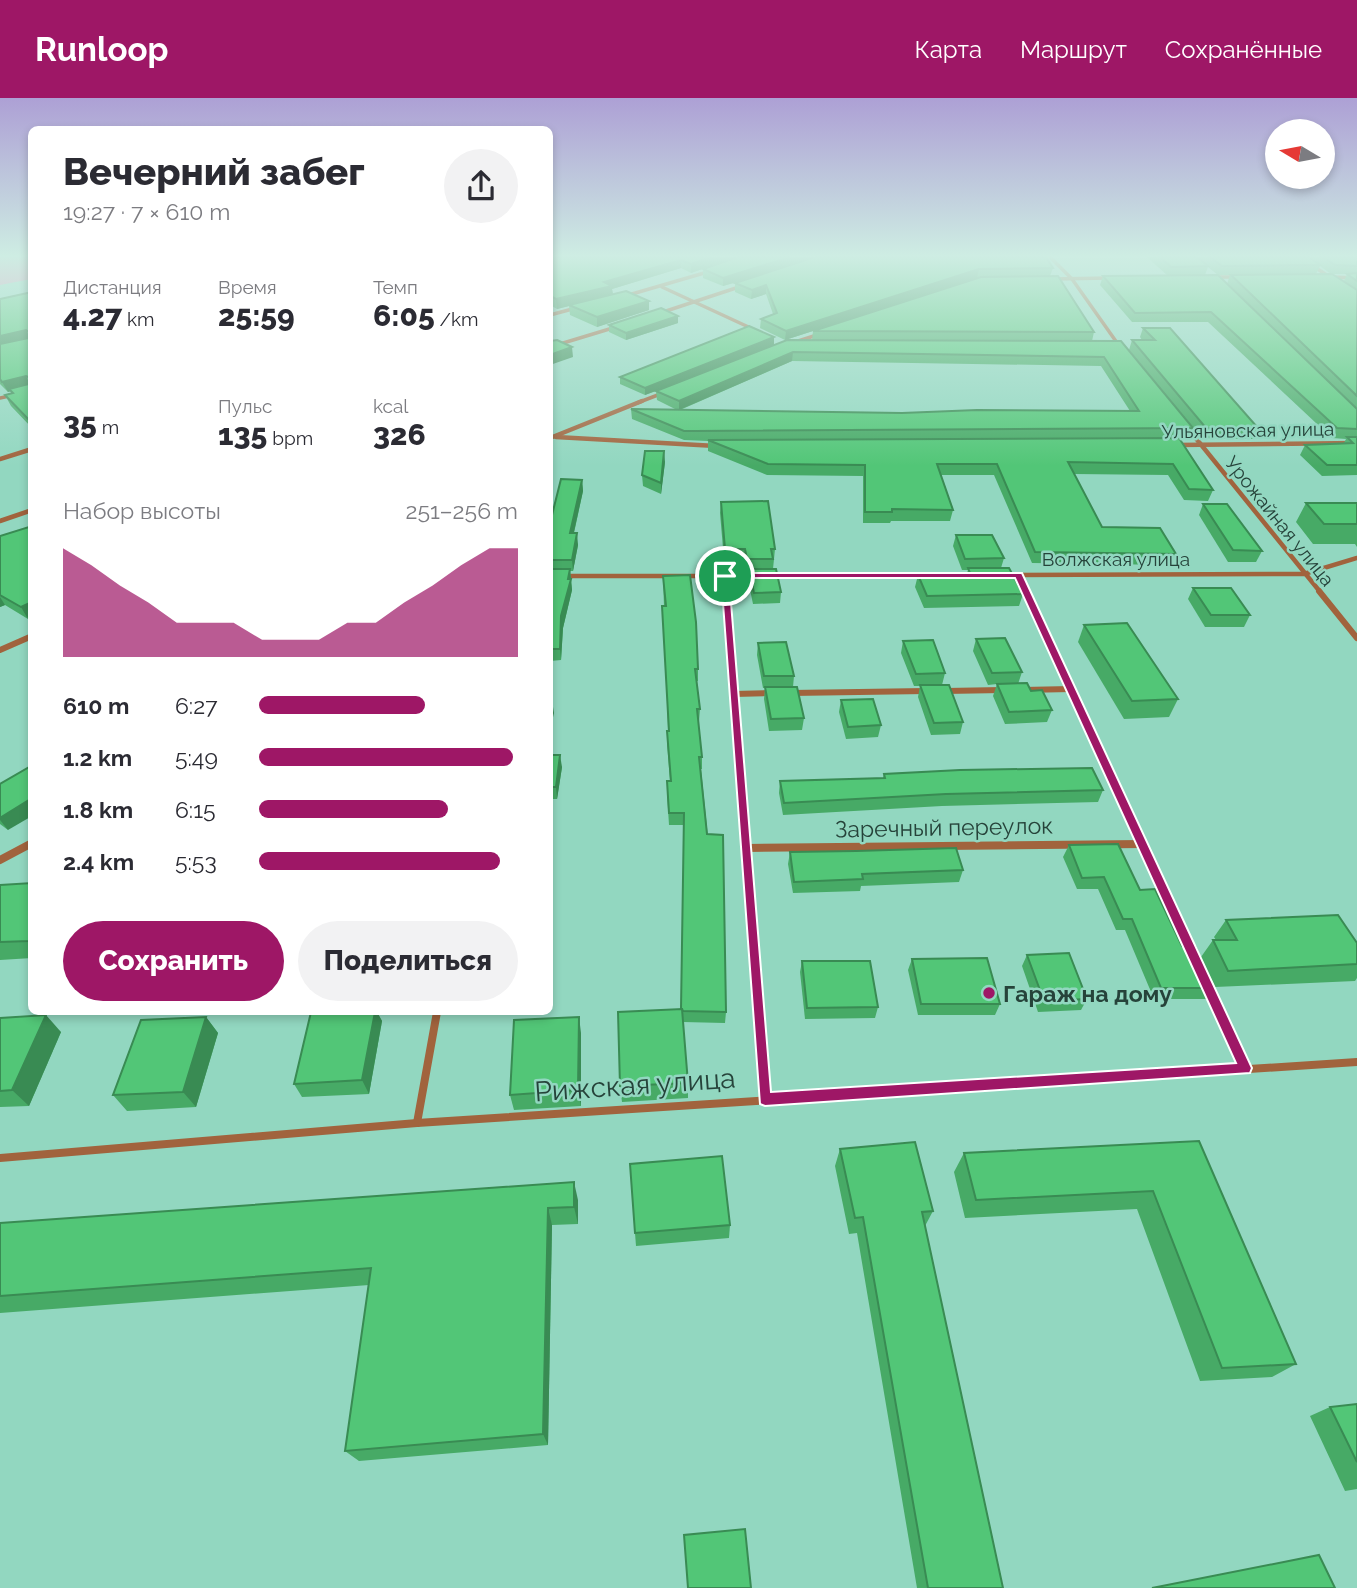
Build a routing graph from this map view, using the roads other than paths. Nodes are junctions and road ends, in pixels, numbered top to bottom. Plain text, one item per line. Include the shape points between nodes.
1 (615, 327) edge
2 (748, 327) edge
3 (1106, 327) edge
4 (824, 333) edge
5 (763, 334) edge
6 (813, 345) edge
7 (553, 346) edge
8 (1106, 346) edge
9 (1120, 346) junction
10 (1128, 356) edge
11 (28, 391) edge
12 (668, 391) edge
13 (0, 398) edge
14 (1177, 415) edge
15 (553, 436) edge
16 (553, 437) edge
17 (1357, 443) edge
18 (1175, 445) edge
19 (1202, 445) junction
20 (723, 446) edge
21 (28, 450) edge
22 (0, 459) edge
23 (28, 511) edge
24 (0, 521) edge
25 (1357, 558) edge
26 (1304, 574) junction
27 (934, 575) edge
28 (1004, 575) edge
29 (1018, 575) junction
30 (553, 576) edge
31 (725, 576) junction
32 (28, 638) edge
33 (1357, 638) edge
34 (0, 650) edge
35 (1071, 689) junction
36 (775, 693) edge
37 (788, 693) edge
38 (734, 694) junction
39 (1142, 844) junction
40 (28, 845) edge
41 (746, 848) junction
42 (0, 860) edge
43 (1194, 956) edge
44 (1205, 981) edge
45 (436, 1015) edge
46 (1357, 1062) edge
47 (1245, 1068) junction
48 (765, 1099) junction
49 (417, 1123) junction
50 (0, 1158) edge

1 - 7 street
2 - 5 street
3 - 9 street
4 - 6 street via 785,345
8 - 9 street
9 - 10 street
11 - 13 street
12 - 15 street
14 - 19 street, Урожайная улица
16 - 20 street
17 - 19 street, Ульяновская улица
18 - 19 street, Ульяновская улица
19 - 26 street, Урожайная улица
21 - 22 street
23 - 24 street
25 - 26 street, Волжская улица
26 - 29 street, Волжская улица
26 - 33 street, Урожайная улица
27 - 31 street
28 - 29 street, Волжская улица
29 - 35 street
30 - 31 street
31 - 38 street
32 - 34 street
35 - 37 street
35 - 39 street
36 - 38 street
38 - 41 street
39 - 41 street, Заречный переулок
39 - 43 street
40 - 42 street
41 - 48 street
44 - 47 street
45 - 49 street
46 - 47 street, Рижская улица
47 - 48 street, Рижская улица
48 - 49 street, Рижская улица
49 - 50 street, Рижская улица

